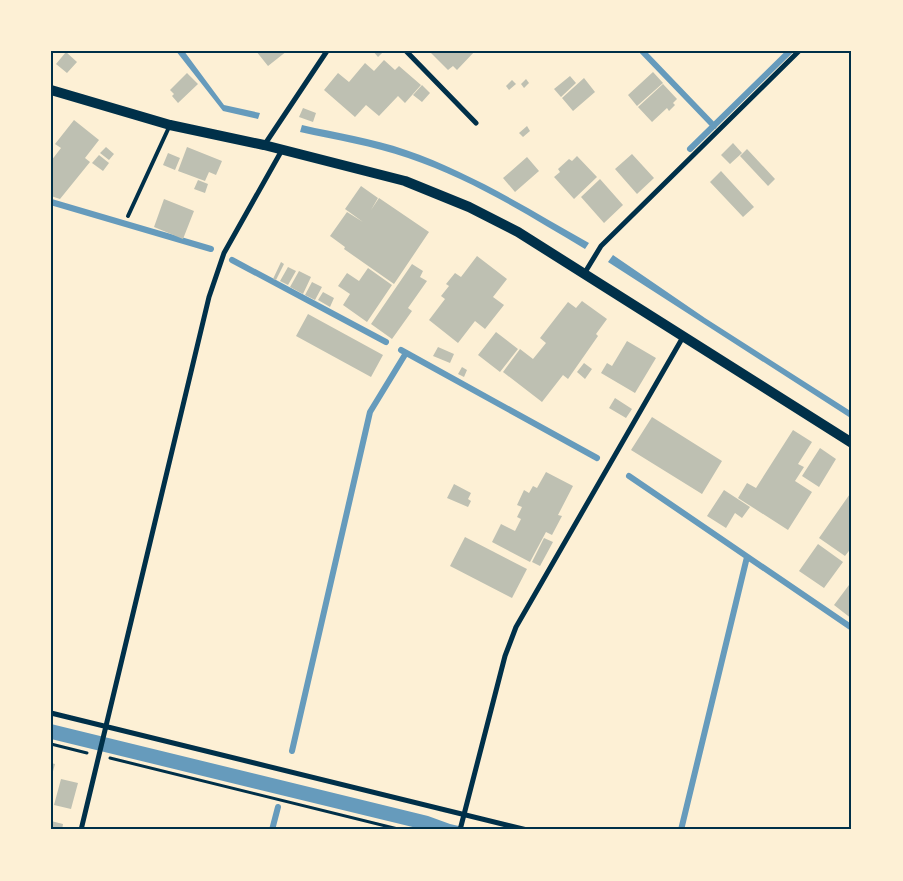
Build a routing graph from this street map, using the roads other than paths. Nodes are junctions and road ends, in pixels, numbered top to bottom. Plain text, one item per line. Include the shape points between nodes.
1 (327, 51) edge
2 (406, 51) edge
3 (798, 51) edge
4 (51, 90) edge
5 (476, 123) dead end
6 (170, 126) junction
7 (264, 145) junction
8 (282, 150) junction
9 (128, 216) dead end
10 (584, 275) junction
11 (683, 337) junction
12 (852, 443) edge
13 (51, 713) edge
14 (105, 729) junction
15 (464, 815) junction
16 (81, 830) edge
17 (460, 830) edge
18 (527, 830) edge

1 - 7 street
2 - 5 street
3 - 10 street via 601,246
4 - 6 main road
6 - 7 main road
6 - 9 lane
7 - 8 main road
8 - 10 main road via 405,181 469,207 518,232
8 - 14 street via 224,254 209,297
10 - 11 main road
11 - 12 main road
11 - 15 street via 516,627 505,656
13 - 14 street
14 - 15 street
14 - 16 street
15 - 17 street
15 - 18 street

